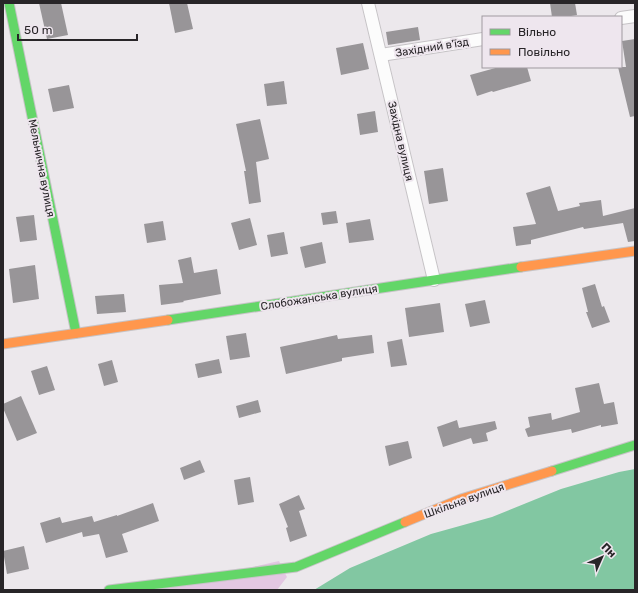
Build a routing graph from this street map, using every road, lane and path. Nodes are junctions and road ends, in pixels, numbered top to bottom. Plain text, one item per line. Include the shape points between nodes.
1 (9, 3) edge
2 (368, 3) edge
3 (635, 16) edge
4 (622, 18) edge
5 (482, 39) edge
6 (380, 55) junction
7 (635, 251) edge
8 (434, 280) junction
9 (76, 333) junction
10 (3, 344) edge
11 (635, 445) edge
12 (109, 590) edge

1 - 9 street, Мельнична вулиця
2 - 6 street, Західна вулиця
3 - 4 street
5 - 6 street, Західний в'їзд
6 - 8 street, Західна вулиця
7 - 8 street, Слобожанська вулиця
8 - 9 street, Слобожанська вулиця
9 - 10 street, Слобожанська вулиця
11 - 12 street, Шкільна вулиця via 461,500 296,567

